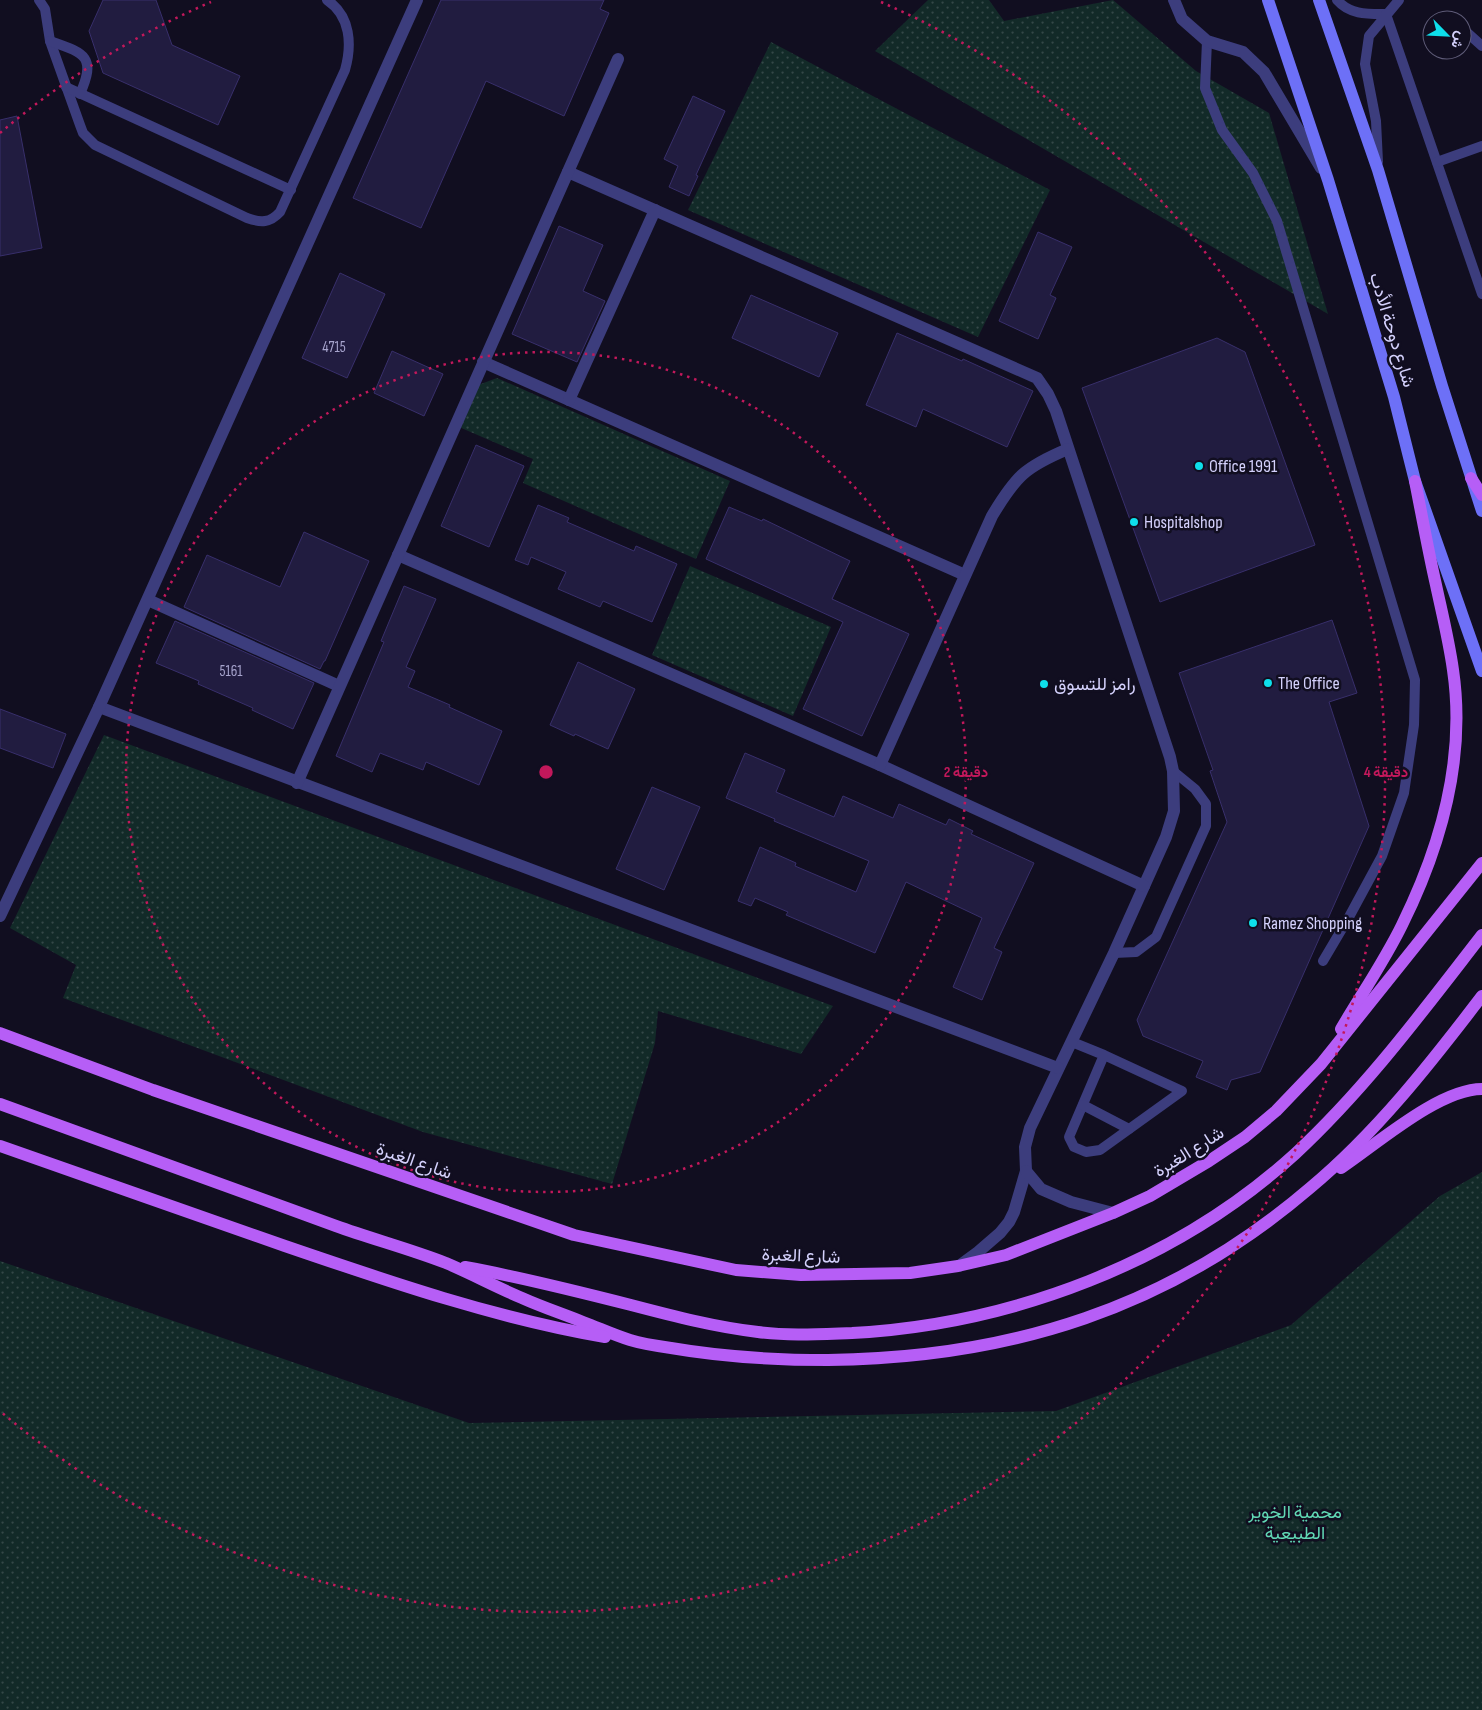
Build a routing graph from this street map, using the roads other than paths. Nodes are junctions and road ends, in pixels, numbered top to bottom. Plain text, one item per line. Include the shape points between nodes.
1 (39, 0) edge
2 (327, 0) edge
3 (417, 0) edge
4 (1167, 0) edge
5 (1174, 0) edge
6 (1268, 0) edge
7 (1319, 0) edge
8 (1337, 0) edge
9 (1399, 0) edge
10 (1386, 14) junction
11 (1182, 19) junction
12 (1472, 37) edge
13 (50, 41) junction
14 (1207, 41) junction
15 (1482, 46) edge
16 (618, 59) dead end
17 (66, 87) junction
18 (80, 94) junction
19 (1482, 146) edge
20 (1437, 162) junction
21 (1378, 170) junction
22 (568, 172) junction
23 (1328, 180) junction
24 (291, 190) junction
25 (655, 210) junction
26 (1480, 282) edge
27 (1482, 294) edge
28 (483, 362) junction
29 (569, 400) junction
30 (1068, 449) junction
31 (1471, 478) junction
32 (1415, 481) junction
33 (1482, 495) edge
34 (1482, 511) edge
35 (398, 555) junction
36 (965, 575) junction
37 (148, 600) junction
38 (1482, 671) edge
39 (339, 686) junction
40 (99, 708) junction
41 (880, 766) junction
42 (1173, 771) junction
43 (297, 782) junction
44 (1482, 863) edge
45 (1144, 886) junction
46 (0, 916) edge
47 (1482, 935) edge
48 (1114, 953) junction
49 (1323, 961) dead end
50 (1482, 996) edge
51 (0, 1033) edge
52 (1072, 1042) junction
53 (1104, 1055) junction
54 (1321, 1064) junction
55 (1058, 1068) junction
56 (1482, 1089) edge
57 (0, 1104) edge
58 (1082, 1105) junction
59 (1130, 1129) junction
60 (0, 1146) edge
61 (1026, 1171) junction
62 (1310, 1189) junction
63 (1113, 1213) junction
64 (446, 1263) junction
65 (958, 1266) junction
66 (632, 1341) junction

1 - 13 lane via 45,9
2 - 24 lane via 343,17 349,34 350,53
3 - 37 street
4 - 11 lane
5 - 11 street
6 - 23 main road, شارع دوحة الأدب
7 - 21 main road, شارع دوحة الأدب
8 - 10 lane via 1360,14
9 - 10 lane
10 - 20 lane
10 - 21 lane via 1370,36 1365,64 1376,121
11 - 14 street
12 - 15 lane
13 - 17 lane
13 - 18 lane via 77,51 86,62 88,75
14 - 23 street via 1243,52 1264,72
14 - 49 lane via 1205,88 1222,130 1253,173 1277,221 1415,680 1414,725 1404,793 1382,856
16 - 22 street
17 - 18 lane
17 - 24 lane via 83,133 95,145 248,218 255,221 274,219
18 - 24 lane
19 - 20 lane
20 - 26 lane
21 - 31 main road, شارع دوحة الأدب
22 - 25 street
22 - 28 street
23 - 32 main road, شارع دوحة الأدب via 1394,397
25 - 29 street
25 - 30 street via 1037,378 1048,394
26 - 27 lane
28 - 29 street
28 - 35 street
29 - 36 street
30 - 36 street via 1034,464 1020,475 992,516
30 - 42 street
31 - 33 main road
31 - 34 main road, شارع دوحة الأدب
32 - 38 main road, شارع دوحة الأدب
32 - 54 main road via 1454,671 1455,763 1436,843 1402,926
35 - 39 street
35 - 41 street
36 - 41 street
37 - 39 street
37 - 40 street
39 - 43 street
40 - 43 street
40 - 46 street
41 - 45 street
42 - 45 street via 1174,811
42 - 48 lane via 1196,790 1206,804 1206,826 1156,937 1136,952
43 - 55 street
44 - 54 main road, شارع الغبرة
45 - 48 street
47 - 64 main road via 1395,1047 1347,1102 1294,1154 1240,1200 1182,1236 1119,1269 1065,1291 1002,1310 882,1331 822,1334 760,1332 695,1322 512,1275
48 - 52 street
50 - 62 main road via 1438,1054 1356,1146
51 - 65 main road, شارع الغبرة via 153,1090 574,1235 746,1271 801,1276 910,1273
52 - 53 lane
52 - 55 street
53 - 58 lane
53 - 59 lane via 1182,1091
54 - 63 main road, شارع الغبرة via 1276,1111 1245,1137 1150,1196
55 - 61 street via 1030,1128 1025,1147
56 - 62 main road via 1449,1097 1426,1108
57 - 64 main road via 340,1228
58 - 59 lane
58 - 59 lane via 1069,1136 1074,1147 1086,1152 1100,1150
60 - 66 main road via 441,1298 567,1330
61 - 63 street via 1041,1189 1071,1202
61 - 65 street via 1008,1222 993,1239
62 - 66 main road via 1218,1255 1178,1278 1129,1303 1022,1338 923,1355 840,1360 733,1357
63 - 65 main road, شارع الغبرة via 1006,1255
64 - 66 main road via 526,1300

